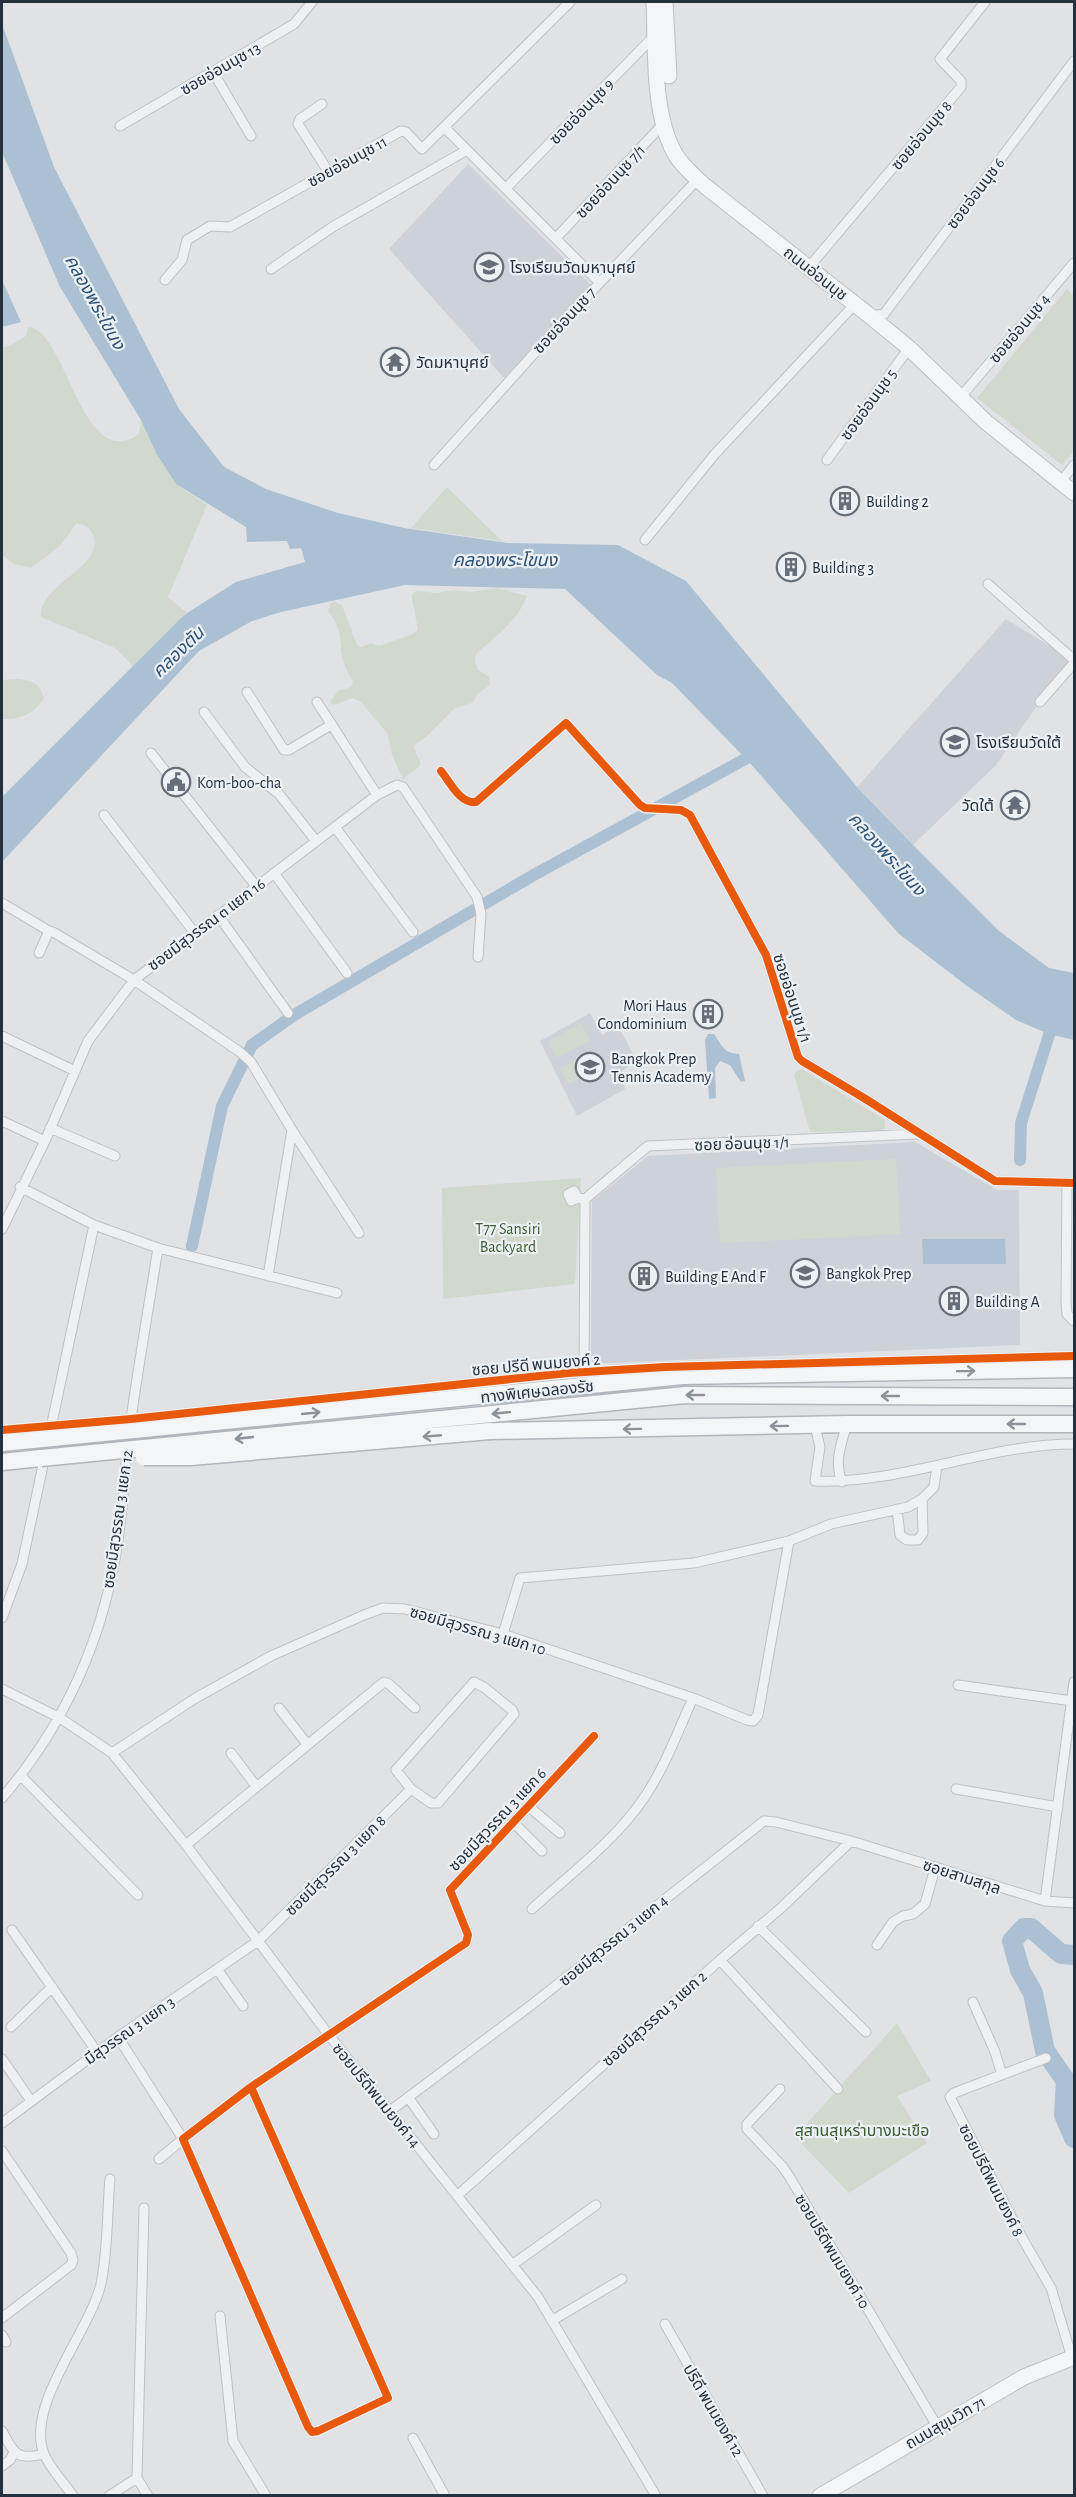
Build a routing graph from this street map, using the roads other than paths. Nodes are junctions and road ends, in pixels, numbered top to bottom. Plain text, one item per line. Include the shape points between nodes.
1 (312, 2) edge
2 (570, 2) edge
3 (654, 2) edge
4 (664, 2) edge
5 (985, 2) edge
6 (656, 34) junction
7 (1074, 61) edge
8 (213, 72) junction
9 (322, 104) dead end
10 (663, 123) junction
11 (120, 126) dead end
12 (444, 127) junction
13 (251, 136) dead end
14 (467, 150) junction
15 (328, 171) junction
16 (698, 179) junction
17 (506, 188) junction
18 (556, 238) junction
19 (1074, 263) edge
20 (811, 264) junction
21 (271, 269) dead end
22 (165, 280) dead end
23 (600, 282) junction
24 (855, 304) junction
25 (877, 315) junction
26 (909, 348) junction
27 (964, 393) junction
28 (988, 419) junction
29 (827, 460) dead end
30 (434, 465) dead end
31 (1069, 476) edge
32 (1074, 493) edge
33 (645, 540) dead end
34 (988, 584) dead end
35 (1074, 662) edge
36 (248, 692) dead end
37 (317, 702) dead end
38 (1040, 702) dead end
39 (204, 711) dead end
40 (331, 725) junction
41 (151, 753) dead end
42 (441, 771) dead end
43 (377, 795) junction
44 (104, 815) dead end
45 (335, 827) junction
46 (316, 841) junction
47 (274, 873) junction
48 (256, 886) junction
49 (2, 903) edge
50 (218, 915) junction
51 (49, 931) junction
52 (194, 932) junction
53 (413, 932) dead end
54 (39, 953) dead end
55 (478, 957) dead end
56 (347, 973) dead end
57 (134, 980) junction
58 (288, 1013) dead end
59 (2, 1036) edge
60 (75, 1071) junction
61 (2, 1121) edge
62 (50, 1128) junction
63 (292, 1130) junction
64 (918, 1134) junction
65 (45, 1141) junction
66 (115, 1156) dead end
67 (1071, 1183) edge
68 (20, 1187) junction
69 (1071, 1211) edge
70 (94, 1225) junction
71 (2, 1229) edge
72 (359, 1233) dead end
73 (158, 1248) junction
74 (268, 1276) junction
75 (337, 1293) dead end
76 (1074, 1321) edge
77 (1074, 1356) edge
78 (1074, 1369) edge
79 (584, 1372) junction
80 (1074, 1397) edge
81 (131, 1419) junction
82 (847, 1424) junction
83 (1074, 1424) edge
84 (52, 1425) junction
85 (815, 1426) junction
86 (2, 1430) edge
87 (2, 1443) edge
88 (1074, 1444) edge
89 (41, 1458) junction
90 (2, 1462) edge
91 (938, 1466) junction
92 (842, 1482) junction
93 (922, 1499) junction
94 (897, 1509) junction
95 (789, 1541) junction
96 (2, 1618) edge
97 (503, 1634) junction
98 (1074, 1682) edge
99 (958, 1685) dead end
100 (2, 1689) edge
101 (693, 1698) junction
102 (1072, 1701) junction
103 (279, 1708) dead end
104 (415, 1708) dead end
105 (60, 1718) junction
106 (594, 1736) dead end
107 (306, 1744) junction
108 (112, 1753) junction
109 (231, 1753) dead end
110 (21, 1776) junction
111 (256, 1786) junction
112 (411, 1789) junction
113 (956, 1789) dead end
114 (2, 1798) edge
115 (528, 1806) junction
116 (1058, 1807) junction
117 (513, 1822) junction
118 (560, 1833) dead end
119 (851, 1841) junction
120 (186, 1845) junction
121 (542, 1851) dead end
122 (935, 1868) junction
123 (138, 1895) dead end
124 (1045, 1901) junction
125 (1074, 1903) edge
126 (532, 1909) dead end
127 (758, 1926) junction
128 (12, 1930) dead end
129 (258, 1941) junction
130 (877, 1944) dead end
131 (720, 1960) junction
132 (217, 1969) junction
133 (52, 1987) junction
134 (973, 2002) dead end
135 (243, 2006) dead end
136 (11, 2027) dead end
137 (866, 2032) dead end
138 (328, 2034) junction
139 (118, 2037) junction
140 (97, 2052) junction
141 (1046, 2058) dead end
142 (2, 2059) edge
143 (1002, 2075) junction
144 (251, 2087) junction
145 (780, 2089) dead end
146 (838, 2089) dead end
147 (408, 2097) junction
148 (31, 2101) junction
149 (390, 2111) junction
150 (2, 2123) edge
151 (434, 2134) dead end
152 (183, 2139) junction
153 (2, 2151) edge
154 (159, 2159) dead end
155 (110, 2179) dead end
156 (458, 2195) junction
157 (596, 2205) dead end
158 (144, 2208) dead end
159 (512, 2265) junction
160 (622, 2279) dead end
161 (220, 2316) dead end
162 (2, 2318) edge
163 (553, 2320) junction
164 (665, 2324) dead end
165 (1073, 2358) edge
166 (937, 2426) junction
167 (2, 2431) edge
168 (413, 2438) dead end
169 (14, 2452) junction
170 (44, 2454) junction
171 (2, 2466) edge
172 (137, 2478) junction
173 (73, 2496) edge
174 (109, 2496) edge
175 (148, 2496) edge
176 (266, 2496) edge
177 (445, 2496) edge
178 (656, 2496) edge
179 (763, 2496) edge
180 (820, 2496) edge

1 - 8 street, ซอยอ่อนนุช 13 via 294,24
2 - 12 street, ซอยอ่อนนุช 11
3 - 6 main road, ถนนอ่อนนุช
4 - 20 main road, ถนนอ่อนนุช via 669,99 682,148 704,172
5 - 20 street, ซอยอ่อนนุช 8 via 940,59 961,81 961,87
6 - 10 main road, ถนนอ่อนนุช
6 - 17 street, ซอยอ่อนนุช 9
7 - 25 street, ซอยอ่อนนุช 6
8 - 11 street, ซอยอ่อนนุช 13
8 - 13 street
9 - 15 street via 298,124
10 - 16 main road, ถนนอ่อนนุช via 675,153
10 - 18 street, ซอยอ่อนนุช 7/1
12 - 14 street
12 - 15 street, ซอยอ่อนนุช 11 via 422,149 401,131
14 - 17 street
14 - 21 street via 334,226
15 - 22 street, ซอยอ่อนนุช 11 via 230,227 210,226 187,240 182,260
16 - 20 main road, ถนนอ่อนนุช
16 - 23 street, ซอยอ่อนนุช 7
17 - 18 street
18 - 23 street
19 - 27 street, ซอยอ่อนนุช 4
20 - 24 main road, ถนนอ่อนนุช
20 - 25 main road, ถนนอ่อนนุช
23 - 30 street, ซอยอ่อนนุช 7
24 - 25 main road, ถนนอ่อนนุช
24 - 33 street via 715,454
25 - 26 main road, ถนนอ่อนนุช
25 - 27 main road, ถนนอ่อนนุช
26 - 28 main road, ถนนอ่อนนุช
26 - 29 street, ซอยอ่อนนุช 5
27 - 28 main road, ถนนอ่อนนุช
28 - 31 main road, ถนนอ่อนนุช
31 - 32 main road, ถนนอ่อนนุช
34 - 35 street
35 - 38 street
36 - 40 street via 284,750
37 - 40 street
39 - 46 street via 245,767 279,794
40 - 43 street
41 - 48 street
42 - 64 street, ซอยอ่อนนุช 1/1 via 463,799 476,802 566,723 640,805 684,810 766,955 798,1057
43 - 45 street, ซอยมีสุวรรณ ๓ แยก 16
43 - 55 street, ซอยมีสุวรรณ ๓ แยก 16 via 397,785 403,787 477,897 481,914
44 - 52 street
45 - 46 street, ซอยมีสุวรรณ ๓ แยก 16
45 - 53 street
46 - 47 street, ซอยมีสุวรรณ ๓ แยก 16
47 - 48 street, ซอยมีสุวรรณ ๓ แยก 16
47 - 56 street
48 - 50 street, ซอยมีสุวรรณ ๓ แยก 16
49 - 51 street
50 - 52 street, ซอยมีสุวรรณ ๓ แยก 16
50 - 58 street
51 - 54 street
51 - 57 street
52 - 57 street, ซอยมีสุวรรณ ๓ แยก 16
57 - 60 street, ซอยมีสุวรรณ ๓ แยก 16 via 88,1041
57 - 63 street via 251,1062
59 - 60 street
60 - 62 street, ซอยมีสุวรรณ ๓ แยก 16
61 - 65 street
62 - 65 street, ซอยมีสุวรรณ ๓ แยก 16
62 - 66 street
63 - 72 street
63 - 74 street
64 - 67 street, ซอยอ่อนนุช 1/1 via 995,1181
64 - 79 street, ซอย อ่อนนุช 1/1 via 648,1146 582,1199
65 - 68 street, ซอยมีสุวรรณ ๓ แยก 16
67 - 69 street
68 - 70 street
68 - 71 street, ซอยมีสุวรรณ ๓ แยก 16
69 - 76 street via 1066,1303 1067,1314
70 - 73 street
70 - 84 street
73 - 74 street
73 - 81 street, ซอยมีสุวรรณ 3 แยก 12
74 - 75 street
77 - 79 street, ซอย ปรีดี พนมยงค์ 2
87 -> 78 highway, ทางพิเศษฉลองรัช, bridge via 683,1376
79 - 81 street, ซอย ปรีดี พนมยงค์ 2
80 -> 89 highway, ทางพิเศษฉลองรัช, bridge via 686,1395
81 - 84 street, ซอย ปรีดี พนมยงค์ 2
81 - 105 street, ซอยมีสุวรรณ 3 แยก 12 via 115,1558 103,1610
83 -> 82 highway
82 - 85 highway
82 - 92 street via 838,1460
84 - 86 street, ซอย ปรีดี พนมยงค์ 2
84 - 96 street via 22,1564
85 -> 89 highway, bridge via 490,1431 191,1457
85 - 92 street via 820,1446 815,1481
88 - 91 street via 1021,1448
89 - 90 highway, ทางพิเศษฉลองรัช
91 - 92 street
91 - 93 street via 934,1487
93 - 94 street
93 - 94 street via 923,1533 918,1540 900,1535
94 - 95 street via 831,1524
95 - 97 street via 683,1565 520,1578
95 - 101 street, ซอยมีสุวรรณ 3 แยก 10 via 758,1715 747,1720
97 - 101 street, ซอยมีสุวรรณ 3 แยก 10
97 - 108 street, ซอยมีสุวรรณ 3 แยก 10 via 405,1609 383,1608 271,1656
98 - 102 street
99 - 102 street
100 - 105 street, ซอยปรีดีพนมยงค์ 14
101 - 126 street via 643,1799 612,1835
102 - 116 street
103 - 107 street
104 - 107 street via 384,1682
105 - 108 street, ซอยปรีดีพนมยงค์ 14
105 - 110 street, ซอยมีสุวรรณ 3 แยก 12
106 - 115 street, ซอยมีสุวรรณ 3 แยก 6
107 - 111 street
108 - 120 street, ซอยปรีดีพนมยงค์ 14
109 - 111 street
110 - 114 street, ซอยมีสุวรรณ 3 แยก 12
110 - 123 street
111 - 120 street
112 - 112 street via 396,1770 472,1684 478,1683 512,1710 512,1718 438,1803 431,1803
112 - 129 street, ซอยมีสุวรรณ 3 แยก 8
113 - 116 street
115 - 117 street, ซอยมีสุวรรณ 3 แยก 6
115 - 118 street
116 - 124 street
117 - 121 street
117 - 138 street, ซอยมีสุวรรณ 3 แยก 6 via 450,1890 468,1935 466,1943
119 - 122 street, ซอยสามสกุล
119 - 127 street, ซอยมีสุวรรณ 3 แยก 2
119 - 147 street, ซอยมีสุวรรณ 3 แยก 4 via 764,1821
120 - 129 street, ซอยปรีดีพนมยงค์ 14
122 - 124 street, ซอยสามสกุล
122 - 130 street via 925,1904 914,1914 893,1922
124 - 125 street, ซอยสามสกุล
127 - 131 street, ซอยมีสุวรรณ 3 แยก 2
127 - 137 street
128 - 133 street
129 - 132 street, มีสุวรรณ 3 แยก 3
129 - 138 street, ซอยปรีดีพนมยงค์ 14
131 - 146 street
131 - 156 street, ซอยมีสุวรรณ 3 แยก 2
132 - 135 street
132 - 139 street, มีสุวรรณ 3 แยก 3
133 - 136 street
133 - 140 street
134 - 143 street
138 - 144 street
138 - 149 street, ซอยปรีดีพนมยงค์ 14
139 - 140 street, มีสุวรรณ 3 แยก 3
139 - 152 street
140 - 148 street, มีสุวรรณ 3 แยก 3
141 - 143 street, ซอยปรีดีพนมยงค์ 8
142 - 148 street
143 - 165 street, ซอยปรีดีพนมยงค์ 8 via 950,2097 1051,2288
144 - 152 street
144 - 152 street via 388,2398 318,2431 312,2432 308,2427
145 - 166 street, ซอยปรีดีพนมยงค์ 10 via 747,2124 747,2129 785,2171
147 - 149 street, ซอยมีสุวรรณ 3 แยก 4
147 - 151 street
148 - 150 street, มีสุวรรณ 3 แยก 3
149 - 156 street, ซอยปรีดีพนมยงค์ 14
152 - 154 street
153 - 162 street via 73,2260
155 - 170 street via 100,2284 48,2396 43,2414
156 - 159 street, ซอยปรีดีพนมยงค์ 14
157 - 159 street
158 - 172 street
159 - 163 street, ซอยปรีดีพนมยงค์ 14
160 - 163 street
161 - 176 street via 233,2442
163 - 178 street, ซอยปรีดีพนมยงค์ 14
164 - 179 street, ปรีดี พนมยงค์ 12
165 - 166 main road, ถนนสุขุมวิท 71 via 1024,2377
166 - 180 main road, ถนนสุขุมวิท 71
167 - 169 street
168 - 177 street
169 - 170 street via 21,2457
169 - 171 street
170 - 173 street
172 - 174 street
172 - 175 street

